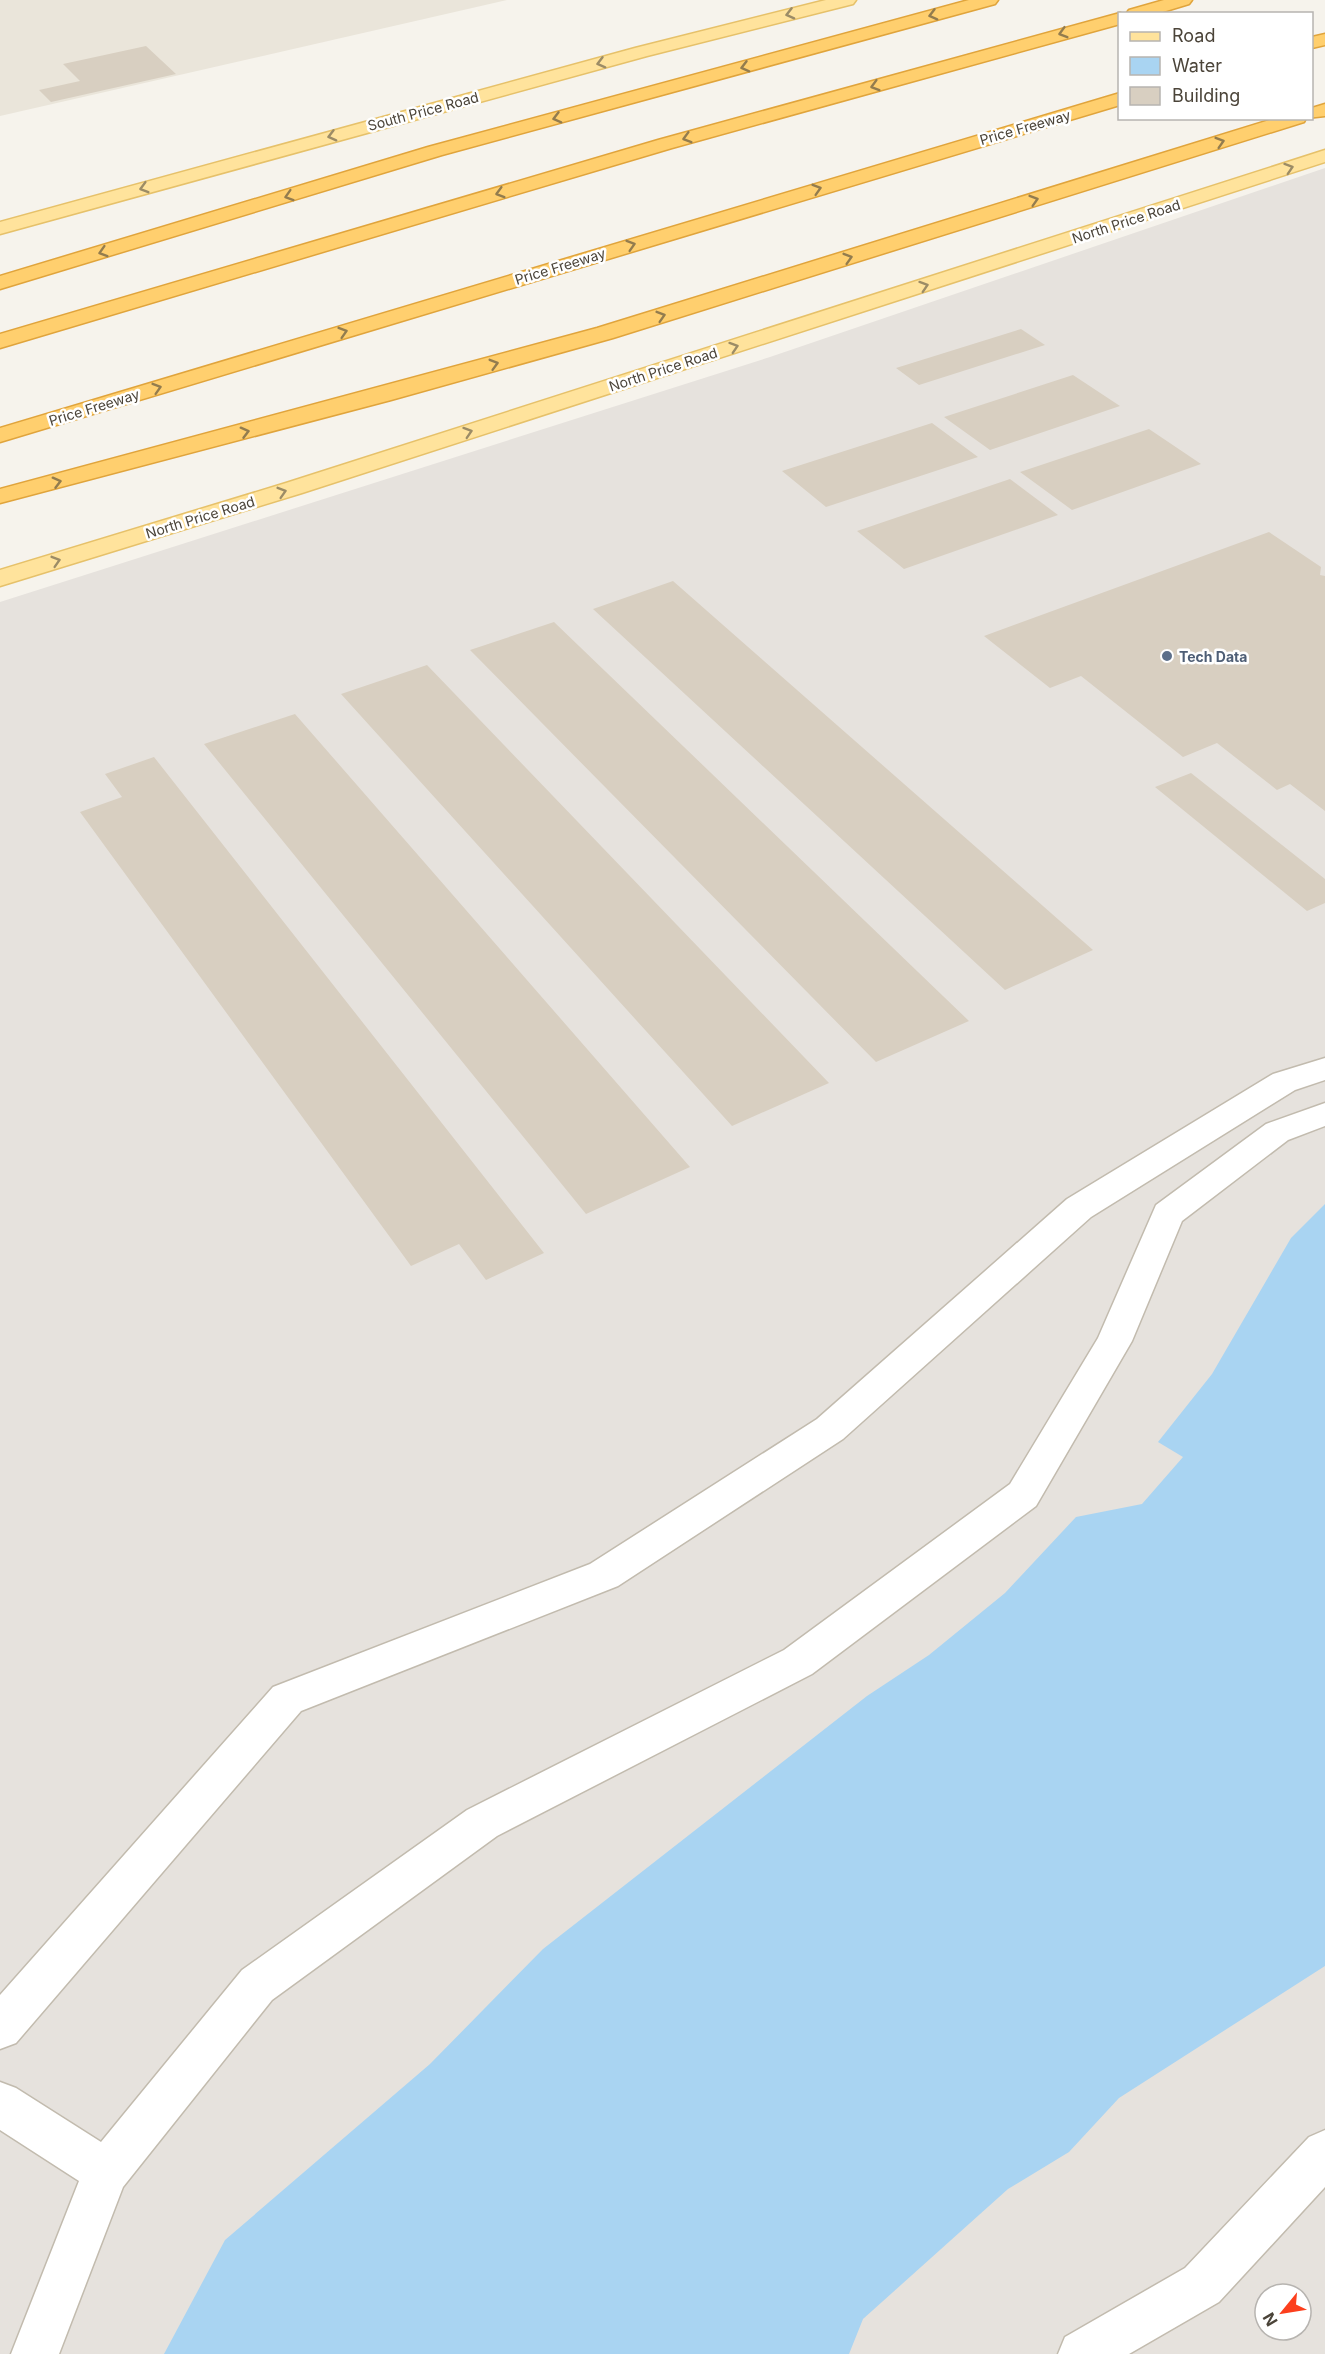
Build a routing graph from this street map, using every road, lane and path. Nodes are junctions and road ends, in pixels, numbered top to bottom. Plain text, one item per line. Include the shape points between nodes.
1 (847, 0) edge
2 (989, 0) edge
3 (1184, 0) edge
4 (1142, 12) edge
5 (1118, 18) edge
6 (1118, 99) edge
7 (1291, 120) edge
8 (1325, 156) edge
9 (0, 228) edge
10 (0, 283) edge
11 (0, 340) edge
12 (0, 435) edge
13 (0, 496) edge
14 (0, 578) edge
15 (1325, 1069) edge
16 (1325, 1114) edge
17 (0, 2028) edge
18 (0, 2104) edge
19 (1325, 2153) edge
20 (106, 2172) junction
21 (35, 2354) edge
22 (1082, 2354) edge

1 -> 9 main road, South Price Road via 641,52
2 -> 10 highway via 435,152
3 - 4 highway
5 -> 11 highway via 653,147
12 -> 6 highway, Price Freeway
13 -> 7 highway via 606,333
14 -> 8 main road, North Price Road via 294,488
15 - 17 street via 1284,1082 1079,1208 830,1429 604,1575 287,1699
16 - 20 street via 1277,1132 1168,1214 1114,1341 1023,1496 798,1662 482,1823 258,1985
18 - 20 street
19 - 22 street via 1202,2285
20 - 21 street

